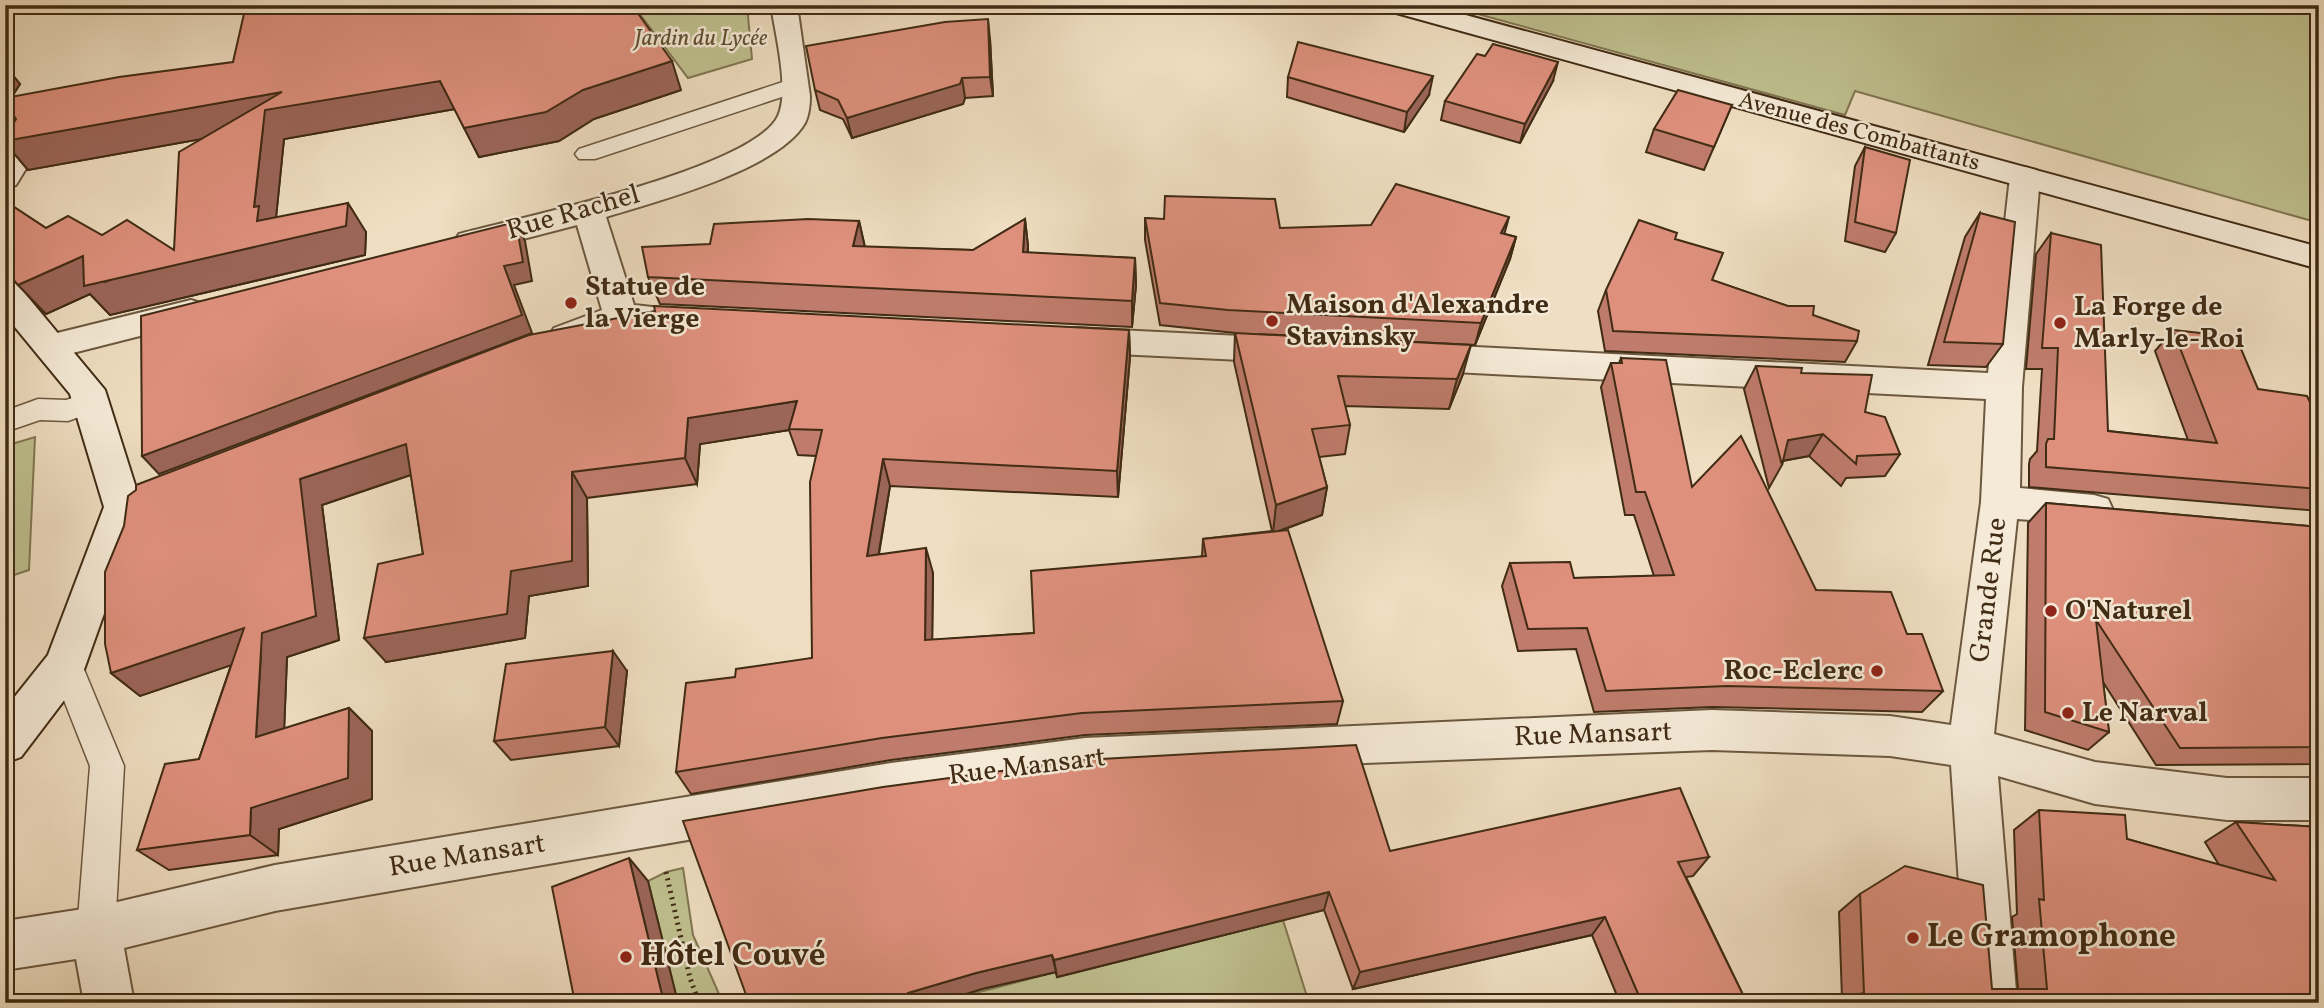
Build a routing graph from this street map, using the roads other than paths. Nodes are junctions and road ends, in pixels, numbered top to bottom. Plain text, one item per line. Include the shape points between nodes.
1 (784, 5) edge
2 (1398, 5) edge
3 (795, 85) junction
4 (23, 149) edge
5 (587, 154) dead end
6 (2025, 177) junction
7 (5, 178) edge
8 (589, 212) junction
9 (445, 248) edge
10 (2319, 258) edge
11 (5, 292) edge
12 (223, 304) edge
13 (621, 316) junction
14 (704, 320) edge
15 (1038, 338) edge
16 (53, 346) junction
17 (530, 351) edge
18 (1316, 352) edge
19 (1385, 356) edge
20 (2004, 387) junction
21 (91, 402) junction
22 (5, 422) edge
23 (2000, 502) junction
24 (2125, 513) edge
25 (66, 665) junction
26 (5, 743) edge
27 (1970, 748) junction
28 (2319, 799) edge
29 (96, 931) junction
30 (5, 946) edge
31 (109, 1003) edge
32 (1993, 1003) edge

1 - 3 street
2 - 6 street, Avenue des Combattants
3 - 5 lane
3 - 8 street, Rue Rachel via 792,120 777,140 747,156
4 - 7 street
6 - 10 street, Avenue des Combattants
6 - 20 street, Grande Rue
8 - 9 street, Rue Rachel
8 - 13 street
11 - 16 street
12 - 16 street
13 - 14 street
13 - 17 street
15 - 18 street
16 - 21 street
19 - 20 street
20 - 23 street, Grande Rue
21 - 22 lane via 68,411 38,409
21 - 25 street via 138,501
23 - 24 street
23 - 27 street, Grande Rue
25 - 26 street
25 - 29 lane via 107,766
27 - 28 street, Rue Mansart via 2095,783 2227,799
27 - 29 street, Rue Mansart via 1891,736 1712,730 1085,758 891,784 275,888
27 - 32 street, Grande Rue
29 - 30 street, Rue Mansart
29 - 31 street

